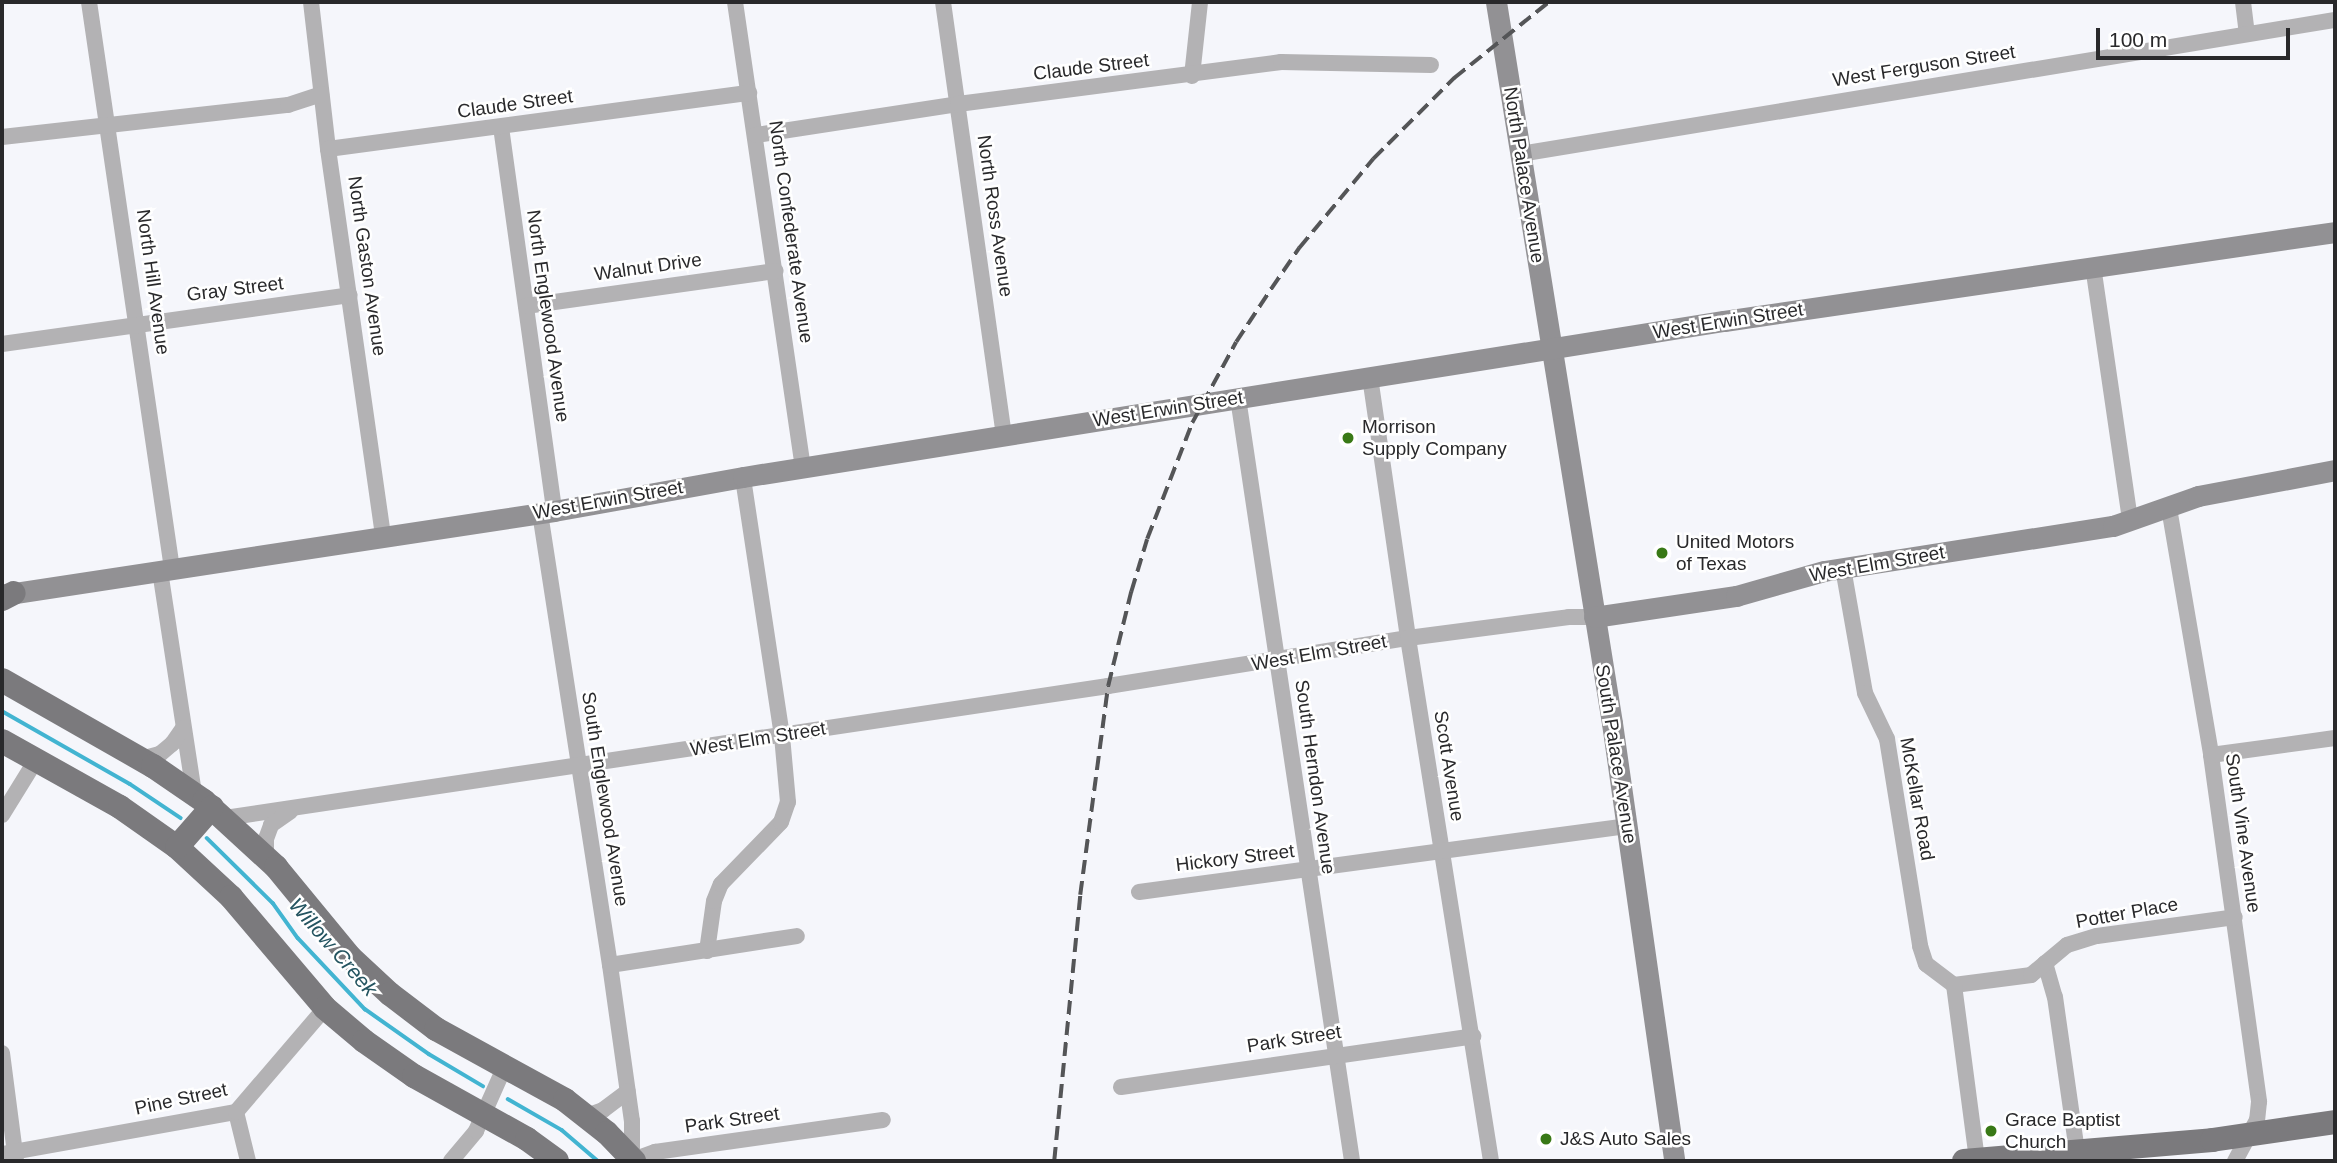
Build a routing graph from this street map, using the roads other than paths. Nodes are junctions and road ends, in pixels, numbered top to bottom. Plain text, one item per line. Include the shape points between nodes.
1 (89, 2) edge
2 (311, 2) edge
3 (736, 2) edge
4 (943, 2) edge
5 (1200, 2) edge
6 (1496, 2) edge
7 (2243, 2) edge
8 (2335, 20) edge
9 (2247, 34) junction
10 (1432, 65) dead end
11 (1192, 76) junction
12 (748, 93) junction
13 (321, 94) junction
14 (958, 104) junction
15 (109, 124) junction
16 (501, 127) junction
17 (756, 135) junction
18 (2, 137) edge
19 (328, 149) junction
20 (1520, 154) junction
21 (2335, 232) edge
22 (2093, 266) junction
23 (776, 271) junction
24 (350, 295) junction
25 (526, 306) junction
26 (138, 323) junction
27 (2, 344) edge
28 (1552, 349) junction
29 (1370, 377) junction
30 (1238, 398) junction
31 (1004, 436) junction
32 (803, 468) junction
33 (2335, 470) edge
34 (743, 477) junction
35 (2169, 508) junction
36 (547, 512) junction
37 (2130, 521) junction
38 (383, 536) junction
39 (1843, 568) junction
40 (166, 570) junction
41 (6, 596) edge
42 (1594, 617) junction
43 (1408, 638) junction
44 (1277, 660) junction
45 (2, 680) edge
46 (183, 728) junction
47 (782, 736) junction
48 (2335, 738) edge
49 (2, 741) edge
50 (2211, 755) junction
51 (141, 759) junction
52 (36, 760) junction
53 (578, 767) junction
54 (210, 806) junction
55 (295, 808) junction
56 (2, 815) edge
57 (1627, 826) junction
58 (177, 847) junction
59 (1442, 852) junction
60 (266, 857) junction
61 (1307, 870) junction
62 (1139, 892) dead end
63 (2235, 917) junction
64 (797, 936) dead end
65 (707, 951) junction
66 (2045, 963) junction
67 (610, 965) junction
68 (1954, 985) junction
69 (325, 1008) junction
70 (1473, 1036) junction
71 (2, 1053) edge
72 (1336, 1054) junction
73 (505, 1066) junction
74 (1121, 1087) dead end
75 (628, 1091) junction
76 (236, 1112) junction
77 (484, 1115) junction
78 (586, 1116) junction
79 (883, 1120) dead end
80 (2335, 1122) edge
81 (2251, 1134) junction
82 (2077, 1152) junction
83 (11, 1156) edge
84 (248, 1161) edge
85 (451, 1161) edge
86 (557, 1161) edge
87 (632, 1161) edge
88 (1352, 1161) edge
89 (1491, 1161) edge
90 (1674, 1161) edge
91 (1970, 1161) edge
92 (2235, 1161) edge

1 - 15 street, North Hill Avenue
2 - 13 street, North Gaston Avenue
3 - 12 street, North Confederate Avenue
4 - 14 street, North Ross Avenue
5 - 11 street
6 - 20 main road, North Palace Avenue
7 - 9 street
8 - 9 street, West Ferguson Street
9 - 20 street, West Ferguson Street
10 - 11 street, Claude Street via 1282,62
11 - 14 street, Claude Street
12 - 16 street, Claude Street
12 - 17 street, North Confederate Avenue
13 - 15 street via 288,105
13 - 19 street, North Gaston Avenue
14 - 17 street, Claude Street
14 - 31 street, North Ross Avenue
15 - 18 street
15 - 26 street, North Hill Avenue
16 - 19 street, Claude Street
16 - 25 street, North Englewood Avenue
17 - 23 street, North Confederate Avenue
19 - 24 street, North Gaston Avenue
20 - 28 main road, North Palace Avenue
21 - 22 main road, West Erwin Street
22 - 28 main road, West Erwin Street
22 - 37 street
23 - 25 street, Walnut Drive
23 - 32 street, North Confederate Avenue
24 - 26 street, Gray Street
24 - 38 street, North Gaston Avenue
25 - 36 street, North Englewood Avenue
26 - 27 street, Gray Street
26 - 40 street, North Hill Avenue
28 - 29 main road, West Erwin Street
28 - 42 main road, South Palace Avenue
29 - 30 main road, West Erwin Street
29 - 43 street, Scott Avenue
30 - 31 main road, West Erwin Street
30 - 44 street, South Herndon Avenue
31 - 32 main road, West Erwin Street
32 - 34 main road, West Erwin Street
33 - 35 main road, West Elm Street via 2211,493
34 - 36 main road, West Erwin Street
34 - 47 street
35 - 37 main road, West Elm Street
35 - 50 street, South Vine Avenue
36 - 38 main road, West Erwin Street
36 - 53 street, South Englewood Avenue
37 - 39 main road, West Elm Street
38 - 40 main road, West Erwin Street
39 - 42 main road, West Elm Street via 1736,596
39 - 68 street, McKellar Road via 1865,693 1887,739 1920,947 1926,964
40 - 41 main road, West Erwin Street
40 - 46 street, North Hill Avenue
42 - 43 street, West Elm Street
42 - 57 main road, South Palace Avenue
43 - 44 street, West Elm Street
43 - 59 street, Scott Avenue
44 - 47 street, West Elm Street
44 - 61 street, South Herndon Avenue
45 - 51 main road
46 - 51 street via 160,754
46 - 54 street, North Hill Avenue
47 - 53 street, West Elm Street
47 - 65 street via 786,813 764,843 722,884 714,901
48 - 50 street
49 - 52 main road
50 - 63 street, South Vine Avenue
51 - 54 main road
52 - 56 street
52 - 58 main road via 120,807
53 - 55 street, West Elm Street
53 - 67 street, South Englewood Avenue
54 - 55 street, West Elm Street
54 - 58 main road
54 - 60 main road
55 - 60 street via 271,825
57 - 59 street, Hickory Street
57 - 90 main road, South Palace Avenue
58 - 69 main road via 231,897
59 - 61 street, Hickory Street
59 - 70 street, Scott Avenue
60 - 73 main road via 382,988 436,1029
61 - 62 street, Hickory Street
61 - 72 street, South Herndon Avenue
63 - 66 street, Potter Place via 2097,936 2067,945
63 - 81 street, South Vine Avenue via 2259,1102
64 - 65 street
65 - 67 street
66 - 68 street, Potter Place via 2031,975
66 - 82 street via 2055,998
67 - 75 street, South Englewood Avenue
68 - 91 street
69 - 76 street, Pine Street
69 - 77 main road via 405,1071
70 - 72 street, Park Street
70 - 89 street, Scott Avenue
71 - 83 street
72 - 74 street, Park Street
72 - 88 street, South Herndon Avenue
73 - 77 street
73 - 78 main road
75 - 78 street via 603,1110
75 - 87 street, South Englewood Avenue
76 - 83 street, Pine Street
76 - 84 street
77 - 85 street via 469,1142
77 - 86 main road
78 - 87 main road
79 - 87 street, Park Street via 655,1152
80 - 81 main road
81 - 82 main road
81 - 92 street, South Vine Avenue
82 - 91 main road

